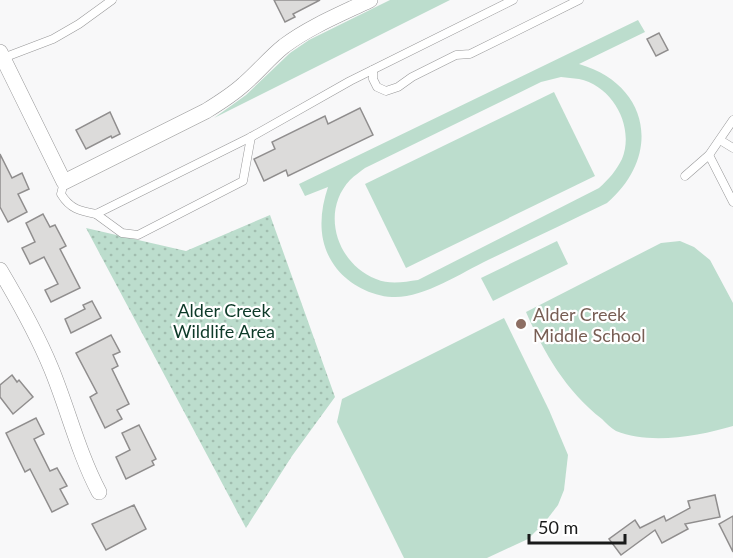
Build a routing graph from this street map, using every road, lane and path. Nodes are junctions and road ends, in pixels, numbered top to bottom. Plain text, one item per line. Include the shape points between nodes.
1 (112, 0) edge
2 (370, 0) edge
3 (513, 0) edge
4 (579, 0) edge
5 (2, 55) edge
6 (373, 70) junction
7 (733, 120) edge
8 (251, 137) junction
9 (720, 140) junction
10 (733, 148) edge
11 (709, 155) junction
12 (685, 176) dead end
13 (64, 182) junction
14 (733, 202) edge
15 (96, 214) junction
16 (0, 270) edge
17 (99, 492) dead end

1 - 5 lane via 62,34
2 - 13 street via 286,45 246,83 206,111
3 - 6 lane
4 - 6 lane via 470,54 456,55 412,76 398,87 386,91 376,87
5 - 13 street
6 - 8 lane
7 - 9 lane
8 - 15 lane
8 - 15 lane via 243,181 138,235 122,233
9 - 10 lane
9 - 11 lane
11 - 12 lane
11 - 14 lane
13 - 15 lane via 61,194 66,204 77,211
16 - 17 street via 51,367 81,456

